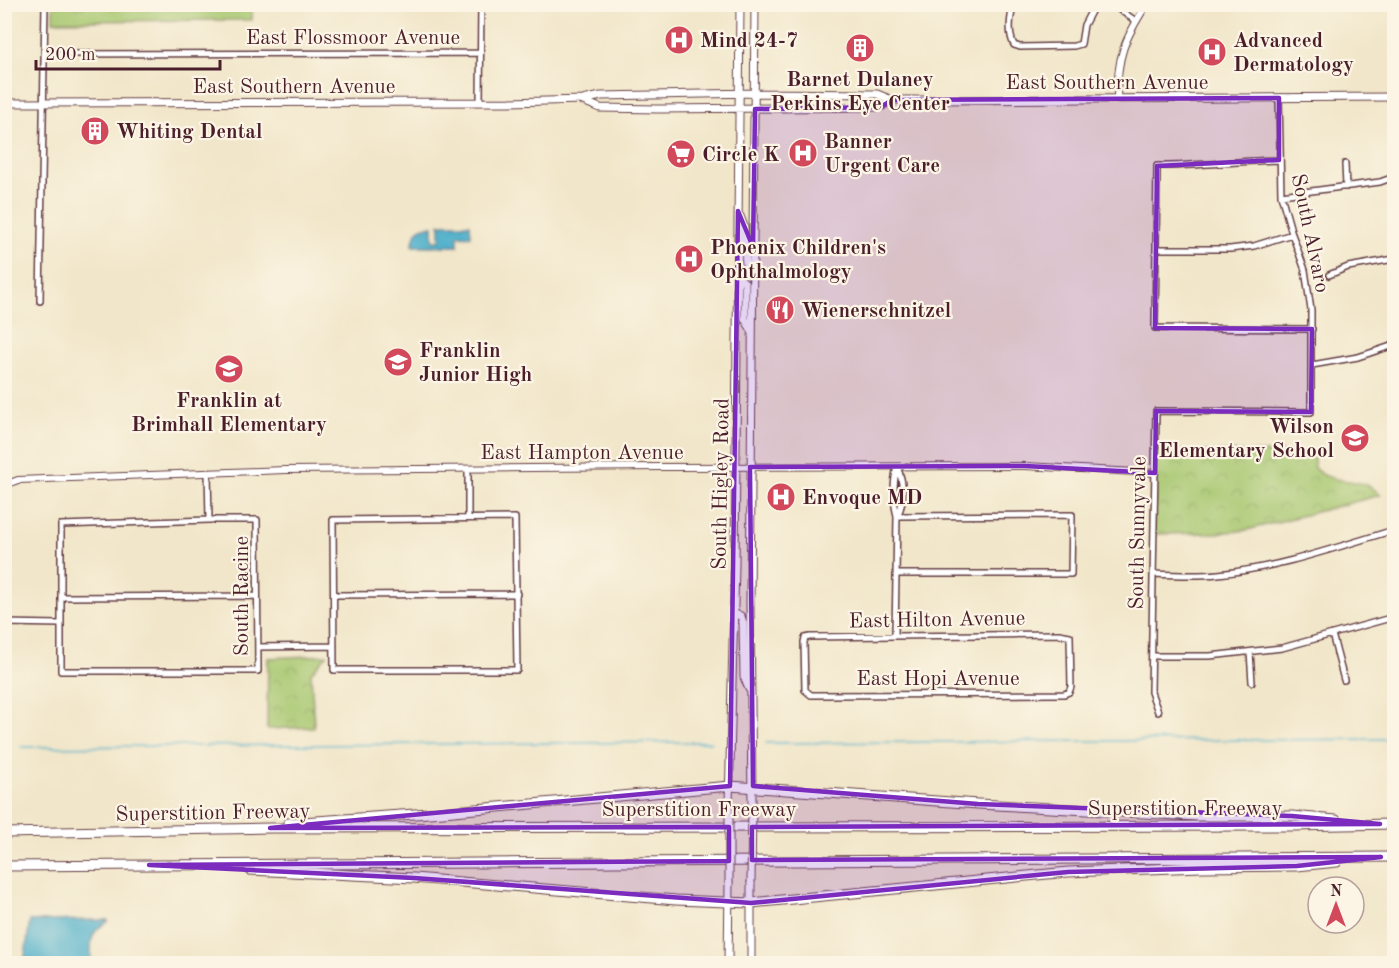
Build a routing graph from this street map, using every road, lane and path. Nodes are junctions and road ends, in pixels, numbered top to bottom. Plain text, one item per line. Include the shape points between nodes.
1 (45, 4) edge
2 (481, 4) edge
3 (740, 4) edge
4 (755, 4) edge
5 (1014, 4) edge
6 (1095, 4) edge
7 (1111, 4) edge
8 (1147, 4) edge
9 (1136, 21) junction
10 (480, 53) junction
11 (45, 54) junction
12 (754, 93) junction
13 (739, 94) junction
14 (1395, 97) edge
15 (1279, 98) junction
16 (1117, 99) junction
17 (583, 100) junction
18 (892, 100) junction
19 (480, 102) junction
20 (4, 103) edge
21 (44, 103) junction
22 (739, 109) junction
23 (755, 109) junction
24 (1279, 160) junction
25 (1345, 164) dead end
26 (1395, 177) edge
27 (1346, 187) junction
28 (1281, 195) junction
29 (738, 211) junction
30 (1292, 234) junction
31 (1156, 249) junction
32 (1395, 259) edge
33 (752, 271) junction
34 (1329, 275) dead end
35 (738, 276) junction
36 (40, 302) dead end
37 (751, 329) junction
38 (1312, 329) junction
39 (1395, 345) edge
40 (1312, 364) junction
41 (1156, 411) joint
42 (736, 467) junction
43 (750, 467) junction
44 (897, 467) junction
45 (468, 469) junction
46 (208, 472) junction
47 (1155, 473) junction
48 (895, 489) junction
49 (902, 490) junction
50 (897, 516) junction
51 (468, 518) junction
52 (209, 520) junction
53 (1395, 530) edge
54 (896, 574) junction
55 (1153, 574) junction
56 (517, 594) junction
57 (334, 595) junction
58 (257, 596) junction
59 (61, 597) junction
60 (4, 601) edge
61 (735, 614) junction
62 (1395, 617) edge
63 (4, 623) edge
64 (60, 624) junction
65 (1332, 634) junction
66 (895, 636) junction
67 (334, 646) junction
68 (258, 647) junction
69 (1250, 652) junction
70 (1152, 656) junction
71 (1344, 680) dead end
72 (1252, 682) dead end
73 (1069, 692) joint
74 (751, 694) junction
75 (807, 694) joint
76 (1158, 712) dead end
77 (730, 786) junction
78 (753, 786) junction
79 (1380, 824) junction
80 (1395, 824) edge
81 (270, 828) junction
82 (4, 833) edge
83 (1381, 857) junction
84 (1395, 857) edge
85 (149, 865) junction
86 (4, 866) edge
87 (728, 903) junction
88 (751, 903) junction
89 (728, 963) edge
90 (751, 963) edge

1 - 11 street
2 - 10 street
3 - 13 main road, South Higley Road
4 - 12 main road, South Higley Road
5 - 6 street via 1011,39 1020,47 1081,44 1084,25
7 - 9 street
8 - 9 street
9 - 16 street via 1121,51
10 - 11 street, East Flossmoor Avenue
10 - 19 street
11 - 21 street
12 - 13 main road, East Southern Avenue
12 - 18 main road, East Southern Avenue via 877,94
12 - 23 main road, South Higley Road
13 - 17 main road, East Southern Avenue via 601,96
13 - 22 main road, South Higley Road
14 - 15 main road, East Southern Avenue
15 - 16 main road, East Southern Avenue
15 - 24 street, South Alvaro
16 - 18 main road, East Southern Avenue
17 - 19 main road, East Southern Avenue
17 - 22 main road, East Southern Avenue via 600,108
18 - 23 main road, East Southern Avenue via 881,107
19 - 21 main road, East Southern Avenue
20 - 21 main road, East Southern Avenue
21 - 36 street
22 - 23 main road, East Southern Avenue
22 - 29 main road, South Higley Road
23 - 33 main road, South Higley Road
24 - 28 street, South Alvaro
24 - 31 street via 1157,166
25 - 27 street
26 - 27 street
27 - 28 street
28 - 30 street, South Alvaro
29 - 33 main road via 744,227 746,266
29 - 35 main road, South Higley Road
30 - 31 street via 1230,249
30 - 38 street, South Alvaro via 1305,270
31 - 38 street via 1155,328
32 - 34 street via 1348,267
33 - 37 main road, South Higley Road
35 - 37 main road via 745,283 745,319
35 - 42 main road, South Higley Road
37 - 43 main road, South Higley Road
38 - 40 street, South Alvaro
39 - 40 street via 1358,357
40 - 41 street, South Alvaro via 1311,412
41 - 47 street, South Sunnyvale
42 - 43 street, East Hampton Avenue
42 - 45 street, East Hampton Avenue
42 - 61 main road, South Higley Road
43 - 44 street, East Hampton Avenue
43 - 74 main road, South Higley Road
44 - 47 street, East Hampton Avenue via 1025,466
44 - 48 street
44 - 49 street
45 - 46 street, East Hampton Avenue
45 - 51 street
46 - 52 street, South Racine
46 - 60 street, East Hampton Avenue via 24,479 10,483 6,491
47 - 55 street, South Sunnyvale
48 - 49 street
48 - 50 street
49 - 50 street via 902,508
50 - 54 street
50 - 54 street via 1072,515 1071,574
51 - 56 street via 515,518
51 - 57 street via 333,520
52 - 58 street, South Racine via 257,520
52 - 59 street via 61,525
53 - 55 street via 1258,568 1219,574
54 - 66 street
55 - 70 street, South Sunnyvale
56 - 57 street
56 - 67 street via 517,670 334,670
57 - 67 street
58 - 59 street
58 - 68 street, South Racine
59 - 64 street
61 - 74 main road via 741,616 743,623 744,677
61 - 77 main road, South Higley Road
62 - 65 street
63 - 64 street
64 - 68 street, South Racine via 61,671 258,671
65 - 69 street
65 - 71 street
66 - 73 street, East Hilton Avenue via 1070,636
66 - 75 street, East Hilton Avenue via 805,638
67 - 68 street
69 - 70 street
69 - 72 street
70 - 76 street, South Sunnyvale via 1151,692
73 - 75 street, East Hopi Avenue
74 - 78 main road, South Higley Road
77 - 78 highway
77 - 81 highway via 283,823
77 - 87 main road, South Higley Road, bridge
78 - 79 highway via 989,804 1197,816 1292,816
78 - 88 main road, South Higley Road, bridge
79 - 80 highway, Superstition Freeway
79 - 81 highway, Superstition Freeway
81 - 82 highway, Superstition Freeway
83 - 84 highway
83 - 85 highway
83 - 88 highway via 1298,866 1068,872
85 - 86 highway
85 - 87 highway via 414,878
87 - 88 highway
87 - 89 main road, South Higley Road
88 - 90 main road, South Higley Road

